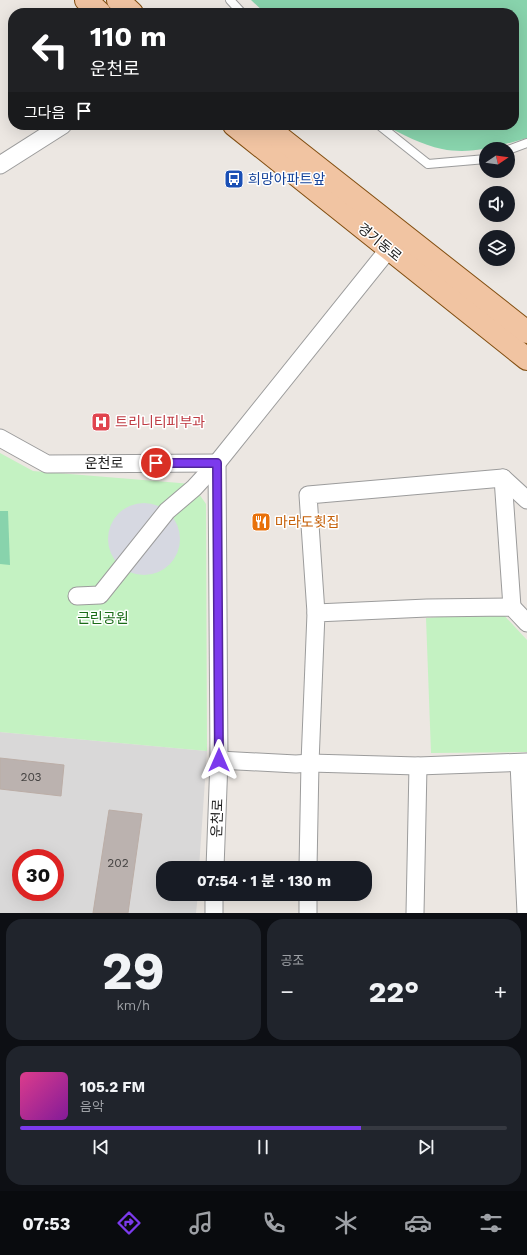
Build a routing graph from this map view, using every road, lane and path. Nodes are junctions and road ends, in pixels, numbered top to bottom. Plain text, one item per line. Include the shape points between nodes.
1 (86, 0) edge
2 (118, 0) edge
3 (230, 0) edge
4 (95, 8) edge
5 (127, 8) edge
6 (237, 8) edge
7 (56, 130) edge
8 (241, 130) edge
9 (270, 130) edge
10 (385, 130) edge
11 (527, 143) edge
12 (515, 147) edge
13 (479, 160) edge
14 (0, 165) edge
15 (395, 241) junction
16 (527, 332) edge
17 (527, 359) edge
18 (0, 438) edge
19 (217, 463) junction
20 (503, 478) junction
21 (527, 500) edge
22 (78, 596) dead end
23 (512, 607) junction
24 (316, 613) junction
25 (527, 623) edge
26 (219, 760) junction
27 (523, 762) edge
28 (310, 763) junction
29 (418, 766) junction
30 (215, 861) edge
31 (308, 861) edge
32 (214, 901) edge
33 (308, 901) edge
34 (214, 913) edge
35 (308, 913) edge
36 (415, 913) edge
37 (526, 913) edge

1 - 4 main road
2 - 5 main road
3 - 6 lane
7 - 14 street
8 - 15 main road, 경기동로
9 - 15 main road, 경기동로
10 - 13 lane via 428,164
11 - 12 lane
15 - 16 main road, 경기동로
15 - 17 main road, 경기동로
15 - 19 street
18 - 19 street, 운천로 via 47,464
19 - 22 street via 194,488 167,511 100,595
19 - 26 street, 운천로
20 - 21 street
20 - 23 street
20 - 24 street via 308,495
23 - 24 street
23 - 25 street
24 - 28 street
26 - 28 street
26 - 30 street, 운천로
27 - 29 street
27 - 37 street
28 - 29 street
28 - 31 street
29 - 36 street
32 - 34 street
33 - 35 street

